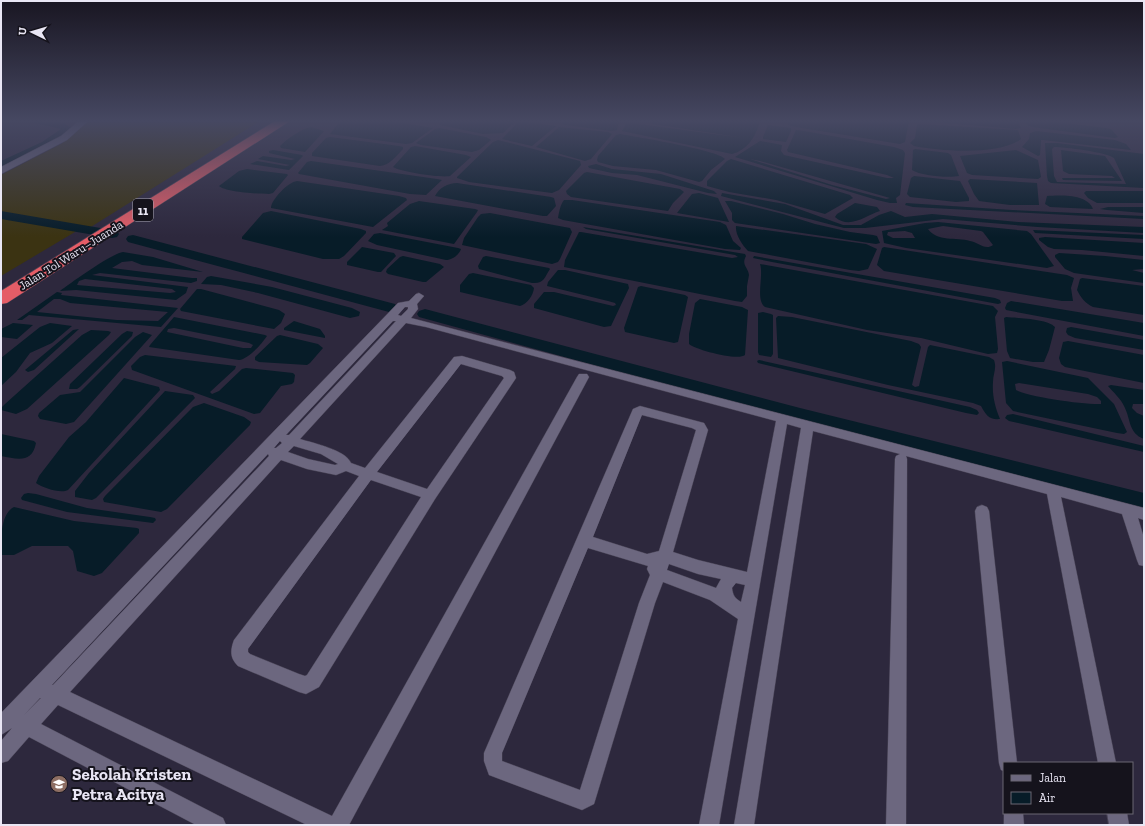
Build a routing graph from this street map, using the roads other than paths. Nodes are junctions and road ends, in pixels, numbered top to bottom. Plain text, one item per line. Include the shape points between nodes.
1 (23, 160) edge
2 (207, 160) edge
3 (223, 160) edge
4 (1, 171) edge
5 (1, 285) edge
6 (1, 299) edge
7 (416, 299) dead end
8 (397, 318) junction
9 (583, 376) dead end
10 (782, 419) junction
11 (808, 425) junction
12 (278, 436) junction
13 (292, 441) junction
14 (266, 449) junction
15 (325, 451) junction
16 (280, 454) junction
17 (901, 459) dead end
18 (313, 465) junction
19 (345, 466) junction
20 (368, 474) junction
21 (1053, 491) junction
22 (430, 495) junction
23 (1128, 510) junction
24 (982, 511) dead end
25 (1144, 514) edge
26 (584, 541) junction
27 (665, 556) junction
28 (647, 560) junction
29 (1144, 560) edge
30 (658, 574) junction
31 (732, 576) junction
32 (753, 580) junction
33 (728, 600) junction
34 (746, 616) junction
35 (37, 688) junction
36 (56, 695) junction
37 (5, 722) edge
38 (27, 726) junction
39 (1, 754) edge
40 (1008, 762) edge
41 (1107, 762) edge
42 (1013, 814) edge
43 (1116, 814) edge
44 (216, 825) edge
45 (329, 825) edge
46 (338, 825) edge
47 (709, 825) edge
48 (744, 825) edge
49 (896, 825) edge
50 (1014, 825) edge
51 (1119, 825) edge

1 - 4 street
2 - 5 highway, Jalan Tol Waru–Juanda / 11
3 - 6 highway, Jalan Tol Waru–Juanda / 11
7 - 8 street via 402,306
8 - 10 street
8 - 12 street
8 - 13 street
9 - 46 street
10 - 11 street
10 - 32 street
11 - 21 street
11 - 48 street
12 - 13 street
12 - 14 street
13 - 15 street
13 - 16 street
14 - 16 street
14 - 35 street
15 - 18 street
15 - 19 street via 344,461
16 - 18 street
16 - 36 street
17 - 49 street
18 - 19 street via 336,470
19 - 20 street
20 - 22 street
20 - 22 street via 458,360 510,375
20 - 22 street via 240,646 239,655 244,660 299,683 306,685 313,681
21 - 23 street
21 - 41 street
23 - 25 street
23 - 29 street
24 - 40 street
26 - 27 street via 637,412 644,410 695,424 702,430
26 - 28 street
26 - 30 street via 493,753 496,768 585,799
27 - 28 street
27 - 30 street
27 - 31 street
28 - 30 street
30 - 33 street
31 - 32 street
31 - 33 street via 724,587
32 - 34 street
33 - 34 street
34 - 47 street
35 - 36 street
35 - 37 street
36 - 38 street
36 - 45 street
37 - 38 street
38 - 39 street
38 - 44 street
42 - 50 street
43 - 51 street

